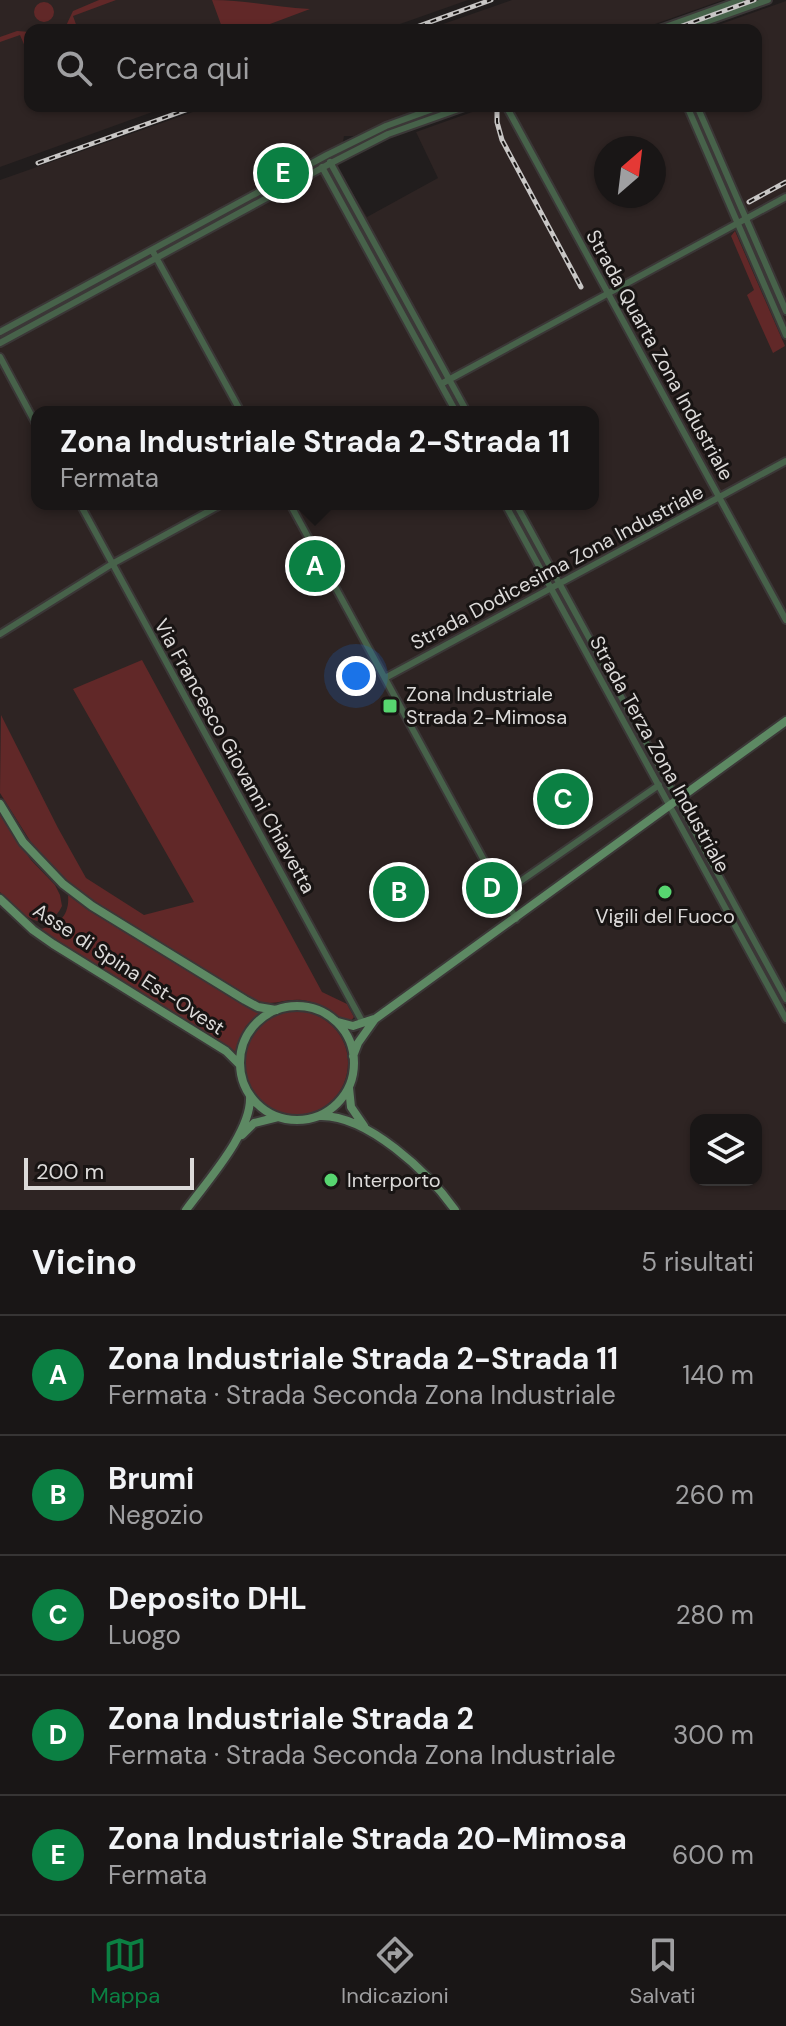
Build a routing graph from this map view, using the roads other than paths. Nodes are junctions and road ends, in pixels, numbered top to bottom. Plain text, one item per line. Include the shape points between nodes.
1 (741, 0) edge
2 (768, 0) edge
3 (675, 24) edge
4 (700, 24) edge
5 (425, 112) edge
6 (432, 112) edge
7 (450, 112) edge
8 (509, 112) edge
9 (690, 112) edge
10 (700, 112) edge
11 (434, 118) junction
12 (702, 118) junction
13 (694, 122) junction
14 (327, 155) junction
15 (318, 160) junction
16 (331, 163) junction
17 (322, 168) junction
18 (280, 180) junction
19 (344, 187) junction
20 (285, 188) junction
21 (336, 192) junction
22 (786, 197) edge
23 (244, 200) junction
24 (248, 208) junction
25 (745, 219) junction
26 (737, 223) junction
27 (370, 235) junction
28 (362, 239) junction
29 (152, 250) junction
30 (156, 258) junction
31 (608, 293) junction
32 (786, 311) edge
33 (0, 332) edge
34 (786, 335) edge
35 (0, 343) edge
36 (434, 352) junction
37 (0, 357) edge
38 (426, 357) junction
39 (449, 379) junction
40 (441, 384) junction
41 (238, 406) edge
42 (453, 406) edge
43 (464, 406) edge
44 (31, 415) edge
45 (786, 461) edge
46 (720, 497) junction
47 (83, 510) edge
48 (211, 510) edge
49 (293, 510) edge
50 (508, 510) edge
51 (519, 510) edge
52 (112, 564) junction
53 (559, 584) junction
54 (550, 589) junction
55 (786, 620) edge
56 (0, 634) edge
57 (385, 678) junction
58 (786, 721) edge
59 (638, 726) junction
60 (629, 730) junction
61 (659, 785) junction
62 (674, 803) junction
63 (0, 804) edge
64 (502, 894) junction
65 (0, 899) edge
66 (516, 919) junction
67 (786, 998) edge
68 (777, 1002) junction
69 (277, 1010) junction
70 (375, 1019) junction
71 (786, 1019) edge
72 (335, 1021) junction
73 (363, 1023) junction
74 (353, 1056) junction
75 (240, 1065) junction
76 (350, 1082) junction
77 (250, 1095) junction
78 (317, 1116) junction
79 (279, 1117) junction
80 (370, 1133) junction
81 (234, 1143) junction
82 (186, 1210) edge
83 (455, 1210) edge

1 - 3 street
2 - 4 street
5 - 14 street
6 - 11 street
7 - 11 street
8 - 31 street, Strada Quarta Zona Industriale
9 - 13 street
10 - 12 street
11 - 16 street
12 - 13 street
12 - 25 street
13 - 26 street
14 - 15 street
14 - 16 street
15 - 17 street
15 - 18 street
16 - 17 street
16 - 19 street
17 - 20 street
17 - 21 street
18 - 20 street
18 - 23 street
19 - 21 street
19 - 27 street
20 - 24 street
21 - 28 street
22 - 25 street
23 - 24 street
23 - 29 street
24 - 30 street
25 - 26 street
25 - 32 street
26 - 31 street
26 - 34 street
27 - 28 street
27 - 36 street
28 - 38 street
29 - 30 street
29 - 33 street
30 - 35 street
30 - 41 street
31 - 39 street
31 - 46 street, Strada Quarta Zona Industriale
36 - 38 street
36 - 39 street
37 - 44 street
38 - 40 street
39 - 40 street
39 - 43 street
40 - 42 street
45 - 46 street, Strada Dodicesima Zona Industriale
46 - 53 street, Strada Dodicesima Zona Industriale
46 - 55 street, Strada Quarta Zona Industriale
47 - 52 street, Via Francesco Giovanni Chiavetta
48 - 52 street
49 - 57 street
50 - 54 street, Strada Terza Zona Industriale
51 - 53 street, Strada Terza Zona Industriale
52 - 56 street
52 - 73 street, Via Francesco Giovanni Chiavetta
53 - 54 street, Strada Dodicesima Zona Industriale
53 - 59 street, Strada Terza Zona Industriale
54 - 57 street, Strada Dodicesima Zona Industriale
54 - 60 street, Strada Terza Zona Industriale
57 - 64 street
58 - 62 main road
59 - 60 street
59 - 62 street, Strada Terza Zona Industriale
60 - 61 street, Strada Terza Zona Industriale
61 - 62 street, Strada Terza Zona Industriale
61 - 64 street
62 - 66 main road
62 - 67 street, Strada Terza Zona Industriale
62 - 68 street, Strada Terza Zona Industriale
63 - 69 main road, Asse di Spina Est-Ovest via 35,858 78,896 245,1000
64 - 66 street
65 - 75 main road, Asse di Spina Est-Ovest via 53,944 226,1051
66 - 70 main road
67 - 68 street
68 - 71 street, Strada Terza Zona Industriale
69 - 72 main road via 308,1008
69 - 75 main road via 250,1032
70 - 73 main road
70 - 74 main road
72 - 73 main road via 346,1026
72 - 74 main road
74 - 76 main road
75 - 77 main road
76 - 78 main road via 336,1104
76 - 80 main road via 351,1107
77 - 79 main road
77 - 81 main road
78 - 79 main road
78 - 80 main road via 338,1117
79 - 81 main road via 254,1123
80 - 83 main road via 435,1184
81 - 82 main road

